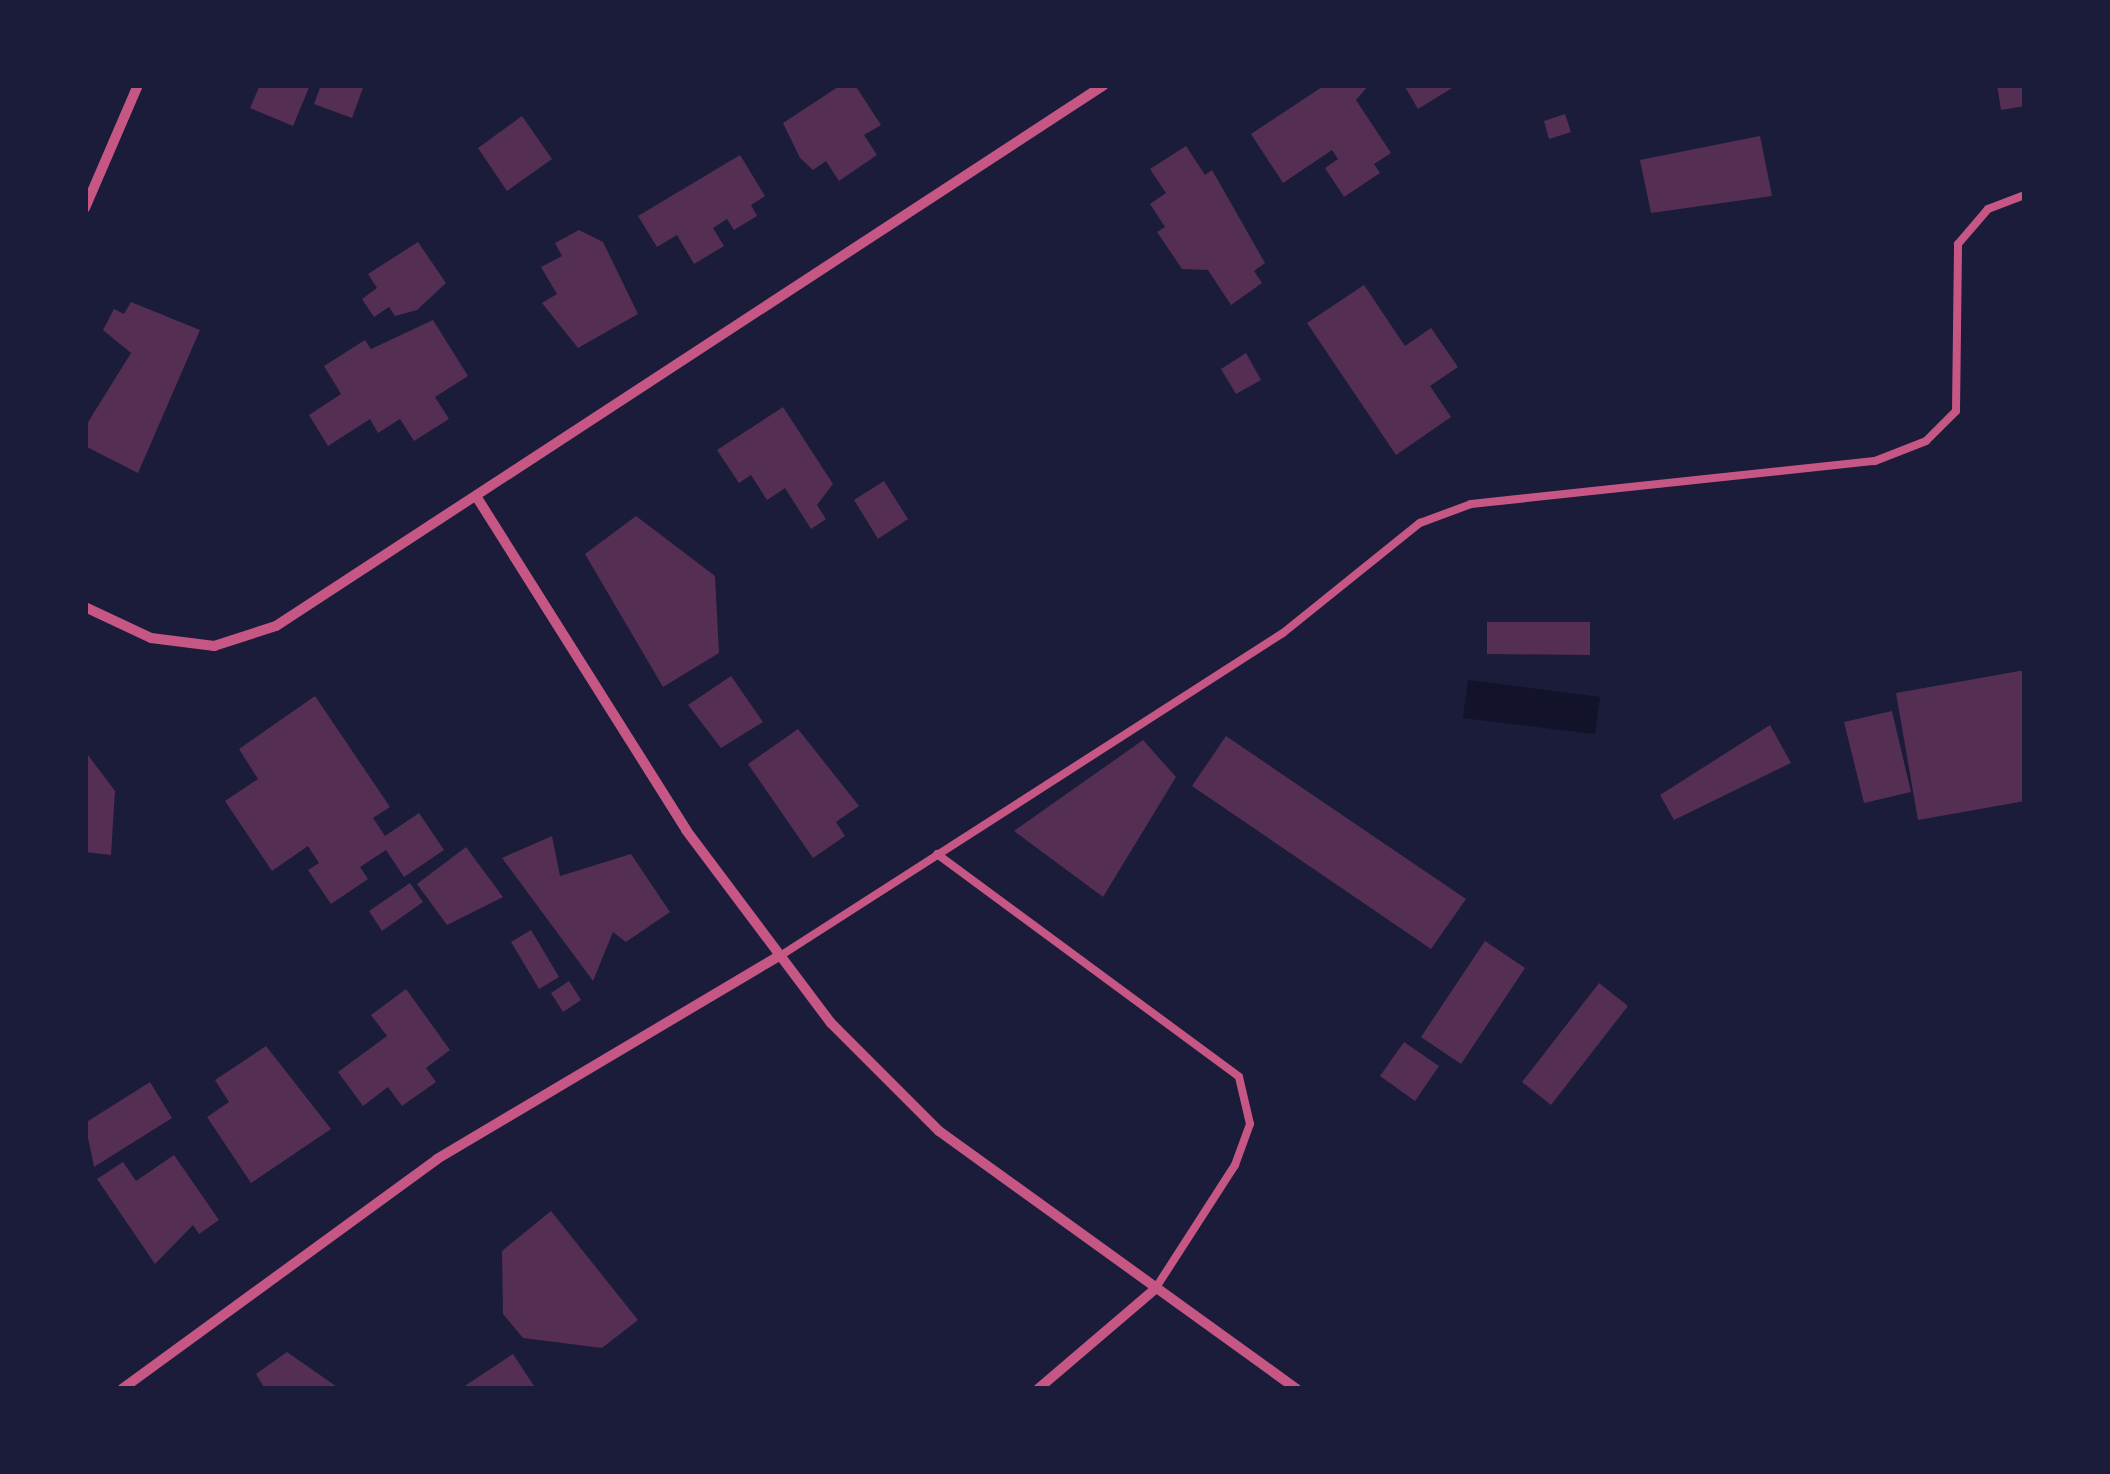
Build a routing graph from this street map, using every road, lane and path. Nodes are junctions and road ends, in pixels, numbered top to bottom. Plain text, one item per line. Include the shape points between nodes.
1 (138, 85) edge
2 (1104, 85) edge
3 (2025, 195) edge
4 (85, 208) edge
5 (476, 496) junction
6 (85, 607) edge
7 (938, 854) junction
8 (776, 958) junction
9 (1155, 1289) junction
10 (122, 1389) edge
11 (1038, 1389) edge
12 (1297, 1389) edge

1 - 4 street
2 - 5 street
3 - 7 lane via 1988,209 1958,244 1956,411 1926,441 1874,461 1471,504 1420,523 1283,633
5 - 6 street via 276,626 214,646 151,638
5 - 8 street
7 - 8 lane
7 - 9 lane via 1239,1077 1250,1124 1235,1165
8 - 9 street via 940,1131
8 - 10 street via 436,1159
9 - 11 street
9 - 12 street

